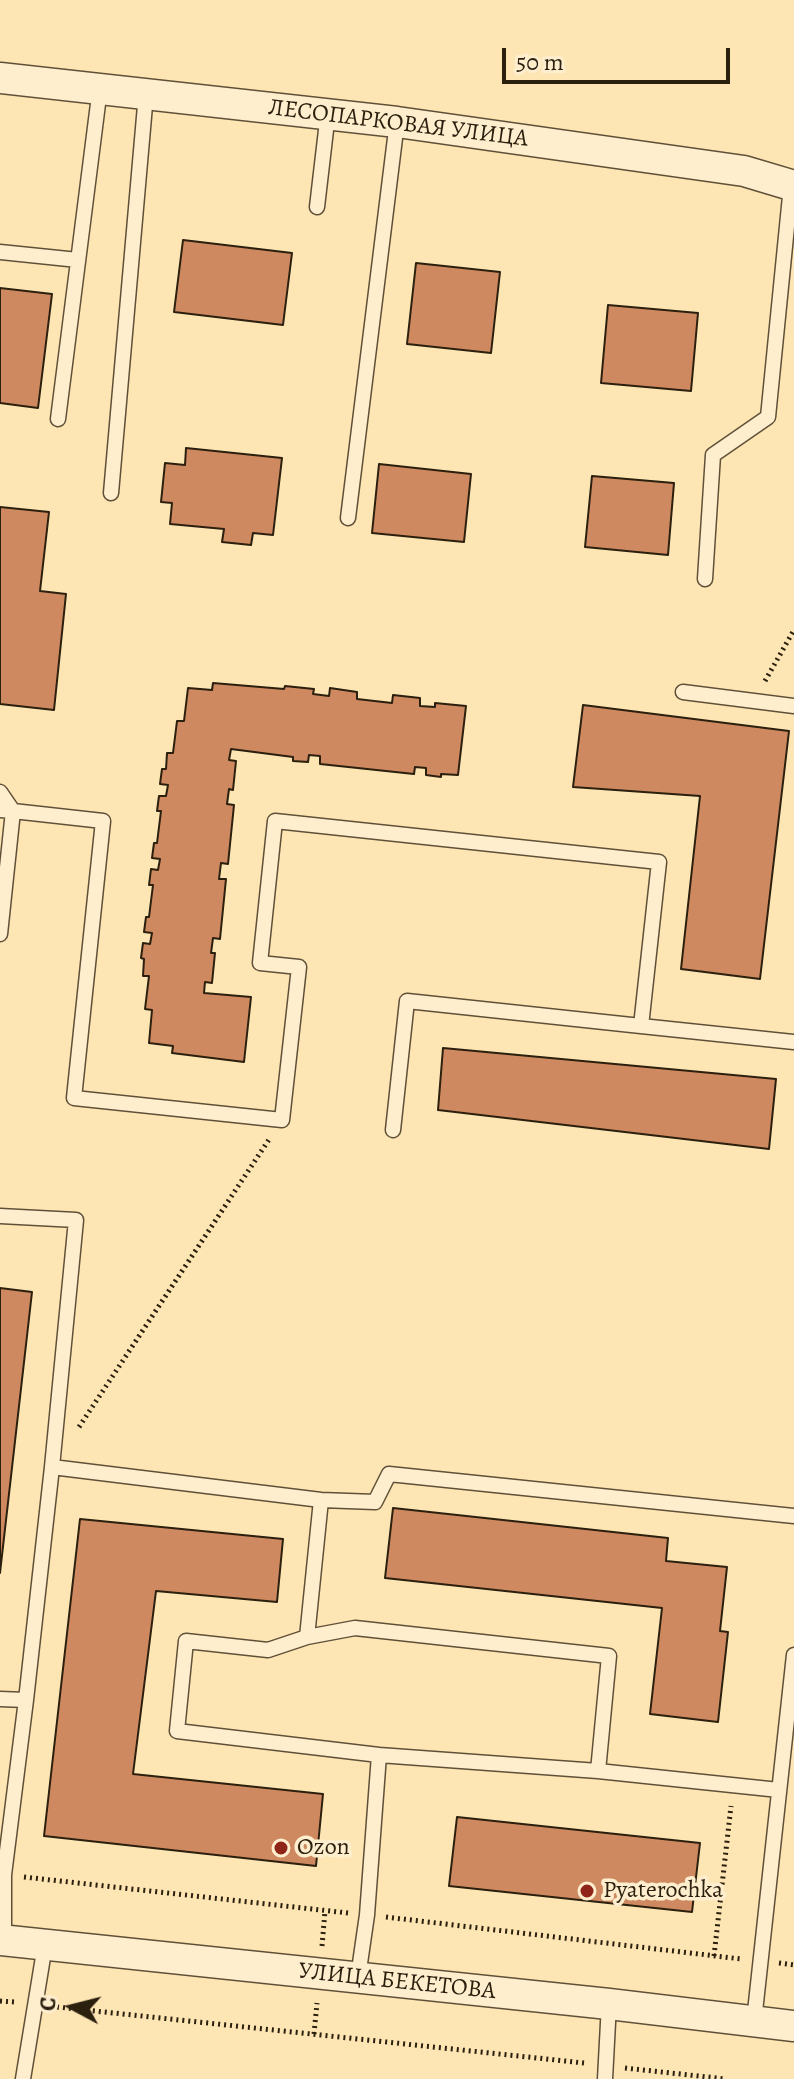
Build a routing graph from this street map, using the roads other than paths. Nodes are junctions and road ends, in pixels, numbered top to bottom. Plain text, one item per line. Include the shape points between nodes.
1 (0, 78) edge
2 (100, 88) junction
3 (146, 94) junction
4 (328, 113) junction
5 (397, 122) junction
6 (793, 186) edge
7 (317, 207) dead end
8 (0, 252) edge
9 (78, 260) junction
10 (58, 419) dead end
11 (111, 493) dead end
12 (348, 518) dead end
13 (705, 579) dead end
14 (683, 692) dead end
15 (794, 706) edge
16 (0, 792) edge
17 (7, 810) edge
18 (0, 934) edge
19 (641, 1026) junction
20 (794, 1042) edge
21 (393, 1130) dead end
22 (0, 1216) edge
23 (52, 1467) junction
24 (321, 1500) junction
25 (794, 1516) edge
26 (307, 1637) junction
27 (794, 1655) edge
28 (0, 1699) edge
29 (26, 1700) junction
30 (379, 1755) junction
31 (598, 1771) junction
32 (779, 1790) junction
33 (2, 1940) edge
34 (45, 1945) junction
35 (358, 1977) junction
36 (609, 2004) junction
37 (754, 2021) junction
38 (794, 2026) edge
39 (606, 2073) edge
40 (23, 2079) edge

1 - 2 street, ЛЕСОПАРКОВАЯ УЛИЦА
2 - 3 street, ЛЕСОПАРКОВАЯ УЛИЦА
2 - 9 lane
3 - 4 street, ЛЕСОПАРКОВАЯ УЛИЦА
3 - 11 lane
4 - 5 street, ЛЕСОПАРКОВАЯ УЛИЦА
4 - 7 lane
5 - 6 street, ЛЕСОПАРКОВАЯ УЛИЦА via 744,171
5 - 12 lane
6 - 13 lane via 768,417 713,455
8 - 9 lane
9 - 10 lane
14 - 15 lane
16 - 17 lane
17 - 18 lane
17 - 19 lane via 103,821 74,1098 282,1120 299,967 260,963 275,821 659,862
19 - 20 lane
19 - 21 lane via 407,1001
22 - 23 lane via 76,1220
23 - 24 lane
23 - 29 lane
24 - 25 lane via 375,1502 389,1474
24 - 26 lane
26 - 30 lane via 268,1650 186,1641 177,1731
26 - 31 lane via 355,1628 609,1656
27 - 32 lane
28 - 29 lane
29 - 33 lane via 4,1875
30 - 31 lane
30 - 35 lane
31 - 32 lane
32 - 37 lane
33 - 34 street, УЛИЦА БЕКЕТОВА
34 - 35 street, УЛИЦА БЕКЕТОВА
34 - 40 lane
35 - 36 street, УЛИЦА БЕКЕТОВА
36 - 37 street, УЛИЦА БЕКЕТОВА
36 - 39 lane
37 - 38 street, УЛИЦА БЕКЕТОВА

